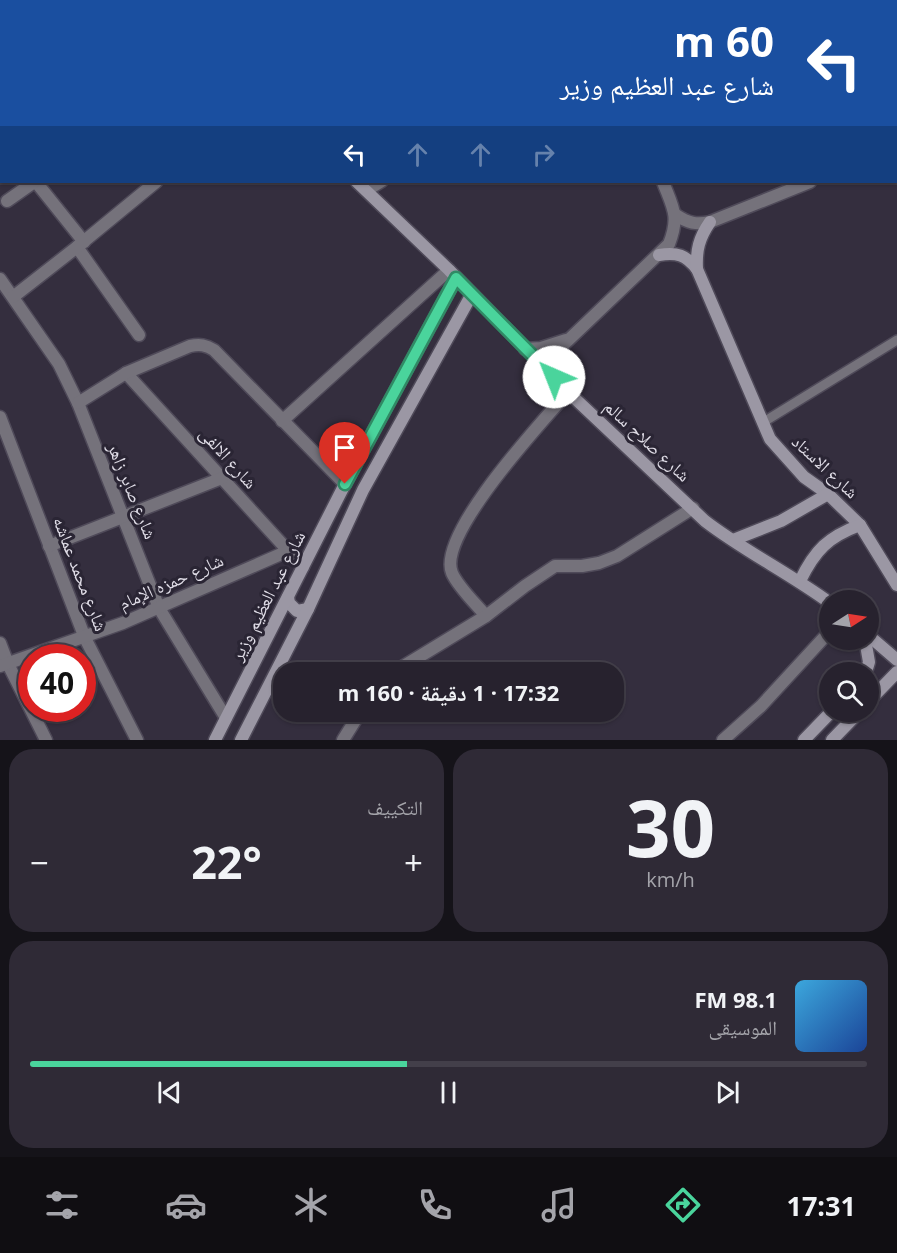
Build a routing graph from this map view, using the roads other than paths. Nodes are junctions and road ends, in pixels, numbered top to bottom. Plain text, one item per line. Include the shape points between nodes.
1 (34, 183) edge
2 (36, 183) edge
3 (155, 183) edge
4 (358, 183) edge
5 (380, 183) edge
6 (663, 183) edge
7 (808, 183) edge
8 (367, 192) junction
9 (7, 201) dead end
10 (676, 215) junction
11 (710, 222) junction
12 (80, 244) junction
13 (659, 255) junction
14 (697, 269) junction
15 (452, 274) junction
16 (0, 279) edge
17 (471, 294) junction
18 (13, 297) junction
19 (139, 335) dead end
20 (570, 338) junction
21 (897, 340) edge
22 (525, 349) junction
23 (126, 373) junction
24 (554, 377) junction
25 (568, 392) junction
26 (78, 403) junction
27 (0, 417) edge
28 (282, 421) junction
29 (762, 423) junction
30 (222, 478) junction
31 (345, 484) junction
32 (828, 494) junction
33 (693, 508) junction
34 (122, 517) junction
35 (860, 525) junction
36 (733, 540) junction
37 (49, 546) junction
38 (288, 551) junction
39 (303, 567) junction
40 (800, 581) junction
41 (897, 585) edge
42 (819, 595) edge
43 (288, 597) junction
44 (159, 608) junction
45 (308, 609) junction
46 (486, 616) junction
47 (272, 627) junction
48 (85, 638) junction
49 (293, 639) junction
50 (819, 643) edge
51 (0, 644) edge
52 (879, 644) edge
53 (897, 660) edge
54 (410, 662) edge
55 (4, 665) edge
56 (897, 672) edge
57 (879, 691) edge
58 (226, 718) junction
59 (355, 722) edge
60 (821, 722) edge
61 (849, 722) edge
62 (46, 740) edge
63 (137, 740) edge
64 (215, 740) edge
65 (241, 740) edge
66 (344, 740) edge
67 (723, 740) edge
68 (804, 740) edge
69 (832, 740) edge

1 - 9 street
2 - 12 street
3 - 12 street
4 - 8 street, شارع صلاح سالم
5 - 8 lane
6 - 10 street
7 - 11 street
8 - 15 street, شارع صلاح سالم
10 - 11 street via 698,225
10 - 13 street via 675,230
11 - 14 street, شارع الاستاد via 696,252
12 - 18 street
12 - 19 street
13 - 14 street via 674,252 688,257
13 - 20 street
14 - 29 street, شارع الاستاد
15 - 17 street, شارع صلاح سالم
15 - 28 street
15 - 31 street, شارع عبد العظيم وزير
16 - 18 street, شارع صابر زاهر
17 - 22 street, شارع صلاح سالم
17 - 45 street via 363,490
18 - 26 street, شارع صابر زاهر via 59,364
20 - 22 street
20 - 24 street via 559,349
21 - 29 lane
22 - 24 street, شارع صلاح سالم
23 - 26 street
23 - 28 street via 190,346 207,346
23 - 30 street, شارع الالفى
24 - 25 street, شارع صلاح سالم
25 - 33 street, شارع صلاح سالم
25 - 46 street via 509,460 455,540 450,559 452,573
26 - 34 street, شارع صابر زاهر
27 - 37 street, شارع محمد عماشه
28 - 31 street
29 - 32 street, شارع الاستاد via 770,439 804,477
30 - 34 street
30 - 38 street, شارع الالفى
31 - 39 street, شارع عبد العظيم وزير
32 - 35 street, شارع الاستاد
32 - 36 street via 781,521
33 - 36 street, شارع صلاح سالم
33 - 46 street via 617,556 599,563 555,566
34 - 37 street
34 - 44 street, شارع صابر زاهر
35 - 40 street via 824,544 810,560
35 - 41 street, شارع الاستاد
36 - 40 street, شارع صلاح سالم
37 - 48 street, شارع محمد عماشه
38 - 39 street, شارع الالفى
38 - 44 street, شارع حمزه الإمام
39 - 43 street, شارع عبد العظيم وزير
40 - 42 street, شارع صلاح سالم
43 - 45 street via 288,603 297,611
43 - 47 street, شارع عبد العظيم وزير
44 - 48 street, شارع حمزه الإمام
44 - 58 street, شارع صابر زاهر
45 - 49 street
46 - 54 street
47 - 49 street via 285,628
47 - 58 street, شارع عبد العظيم وزير
48 - 55 street, شارع حمزه الإمام
48 - 63 street, شارع محمد عماشه
49 - 65 street
50 - 67 street via 761,706
51 - 55 street
52 - 53 street
55 - 62 street
56 - 57 street
58 - 64 street, شارع عبد العظيم وزير
59 - 66 street
60 - 68 street
61 - 69 street

